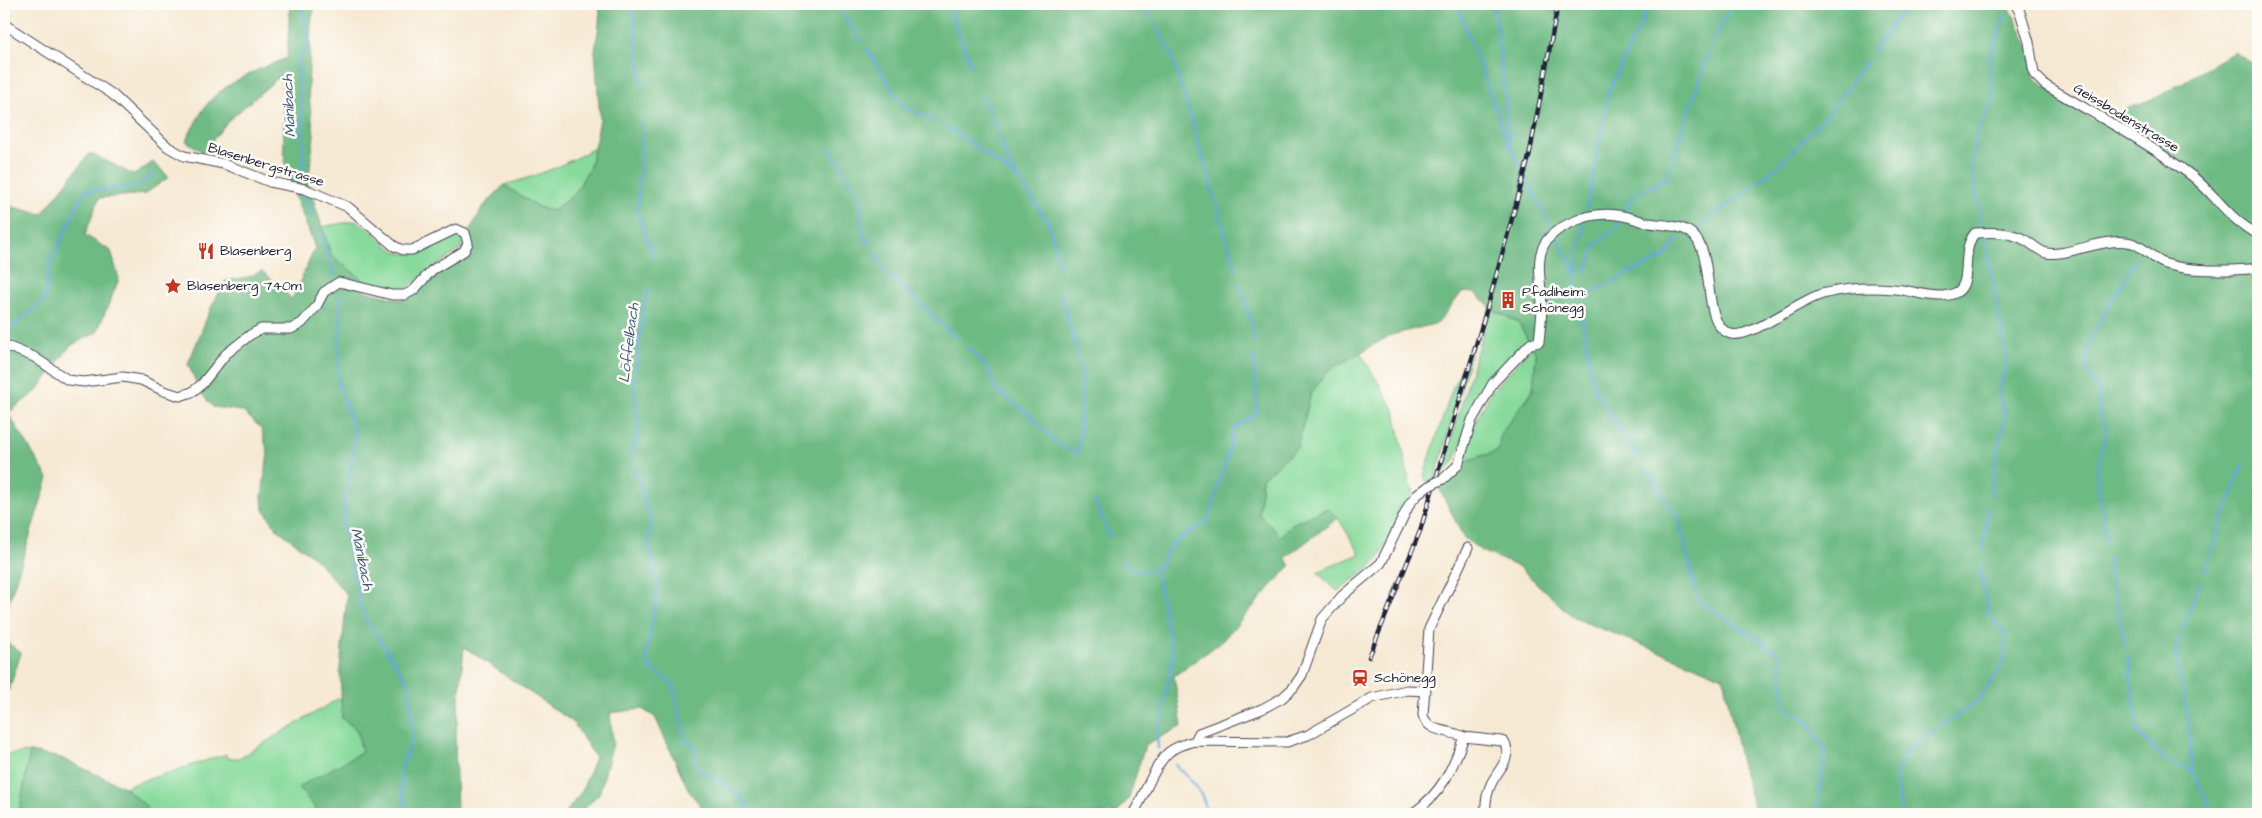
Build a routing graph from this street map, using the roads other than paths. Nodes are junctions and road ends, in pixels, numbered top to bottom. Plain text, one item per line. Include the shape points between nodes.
1 (2015, 4) edge
2 (4, 24) edge
3 (2258, 234) edge
4 (2258, 268) edge
5 (4, 345) edge
6 (1468, 548) dead end
7 (1426, 691) junction
8 (1464, 737) junction
9 (1195, 741) junction
10 (1133, 814) edge
11 (1412, 814) edge
12 (1486, 814) edge

1 - 3 street, Geissbodenstrasse via 2029,42 2034,74 2045,85 2160,152
2 - 5 street, Blasenbergstrasse via 112,94 168,147 184,156 224,164 270,182 322,196 348,208 403,250 412,250 456,230 465,233 468,243 464,251 432,270 405,295 339,282 324,292 302,323 291,329 262,329 250,335 226,354 202,384 180,396 141,380 122,377 84,382 68,380 34,356
4 - 9 street, bridge via 2176,267 2160,262 2132,243 2091,244 2055,254 2044,253 2024,240 1995,231 1975,234 1969,241 1965,281 1960,290 1951,295 1894,289 1846,289 1824,293 1803,301 1749,333 1737,336 1726,333 1719,326 1704,258 1693,234 1683,228 1604,213 1585,216 1562,226 1549,235 1538,258 1542,307 1539,342 1530,344 1493,383 1472,420 1458,465 1443,479 1416,495 1381,563 1342,596 1322,619 1302,675 1294,688 1262,710 1199,733
6 - 7 street via 1429,629
7 - 8 street via 1425,722 1432,728
7 - 9 street via 1407,690 1372,698 1308,735 1287,742
8 - 11 street via 1441,789
8 - 12 street via 1500,740 1508,749 1506,760 1488,794
9 - 10 street via 1169,752

